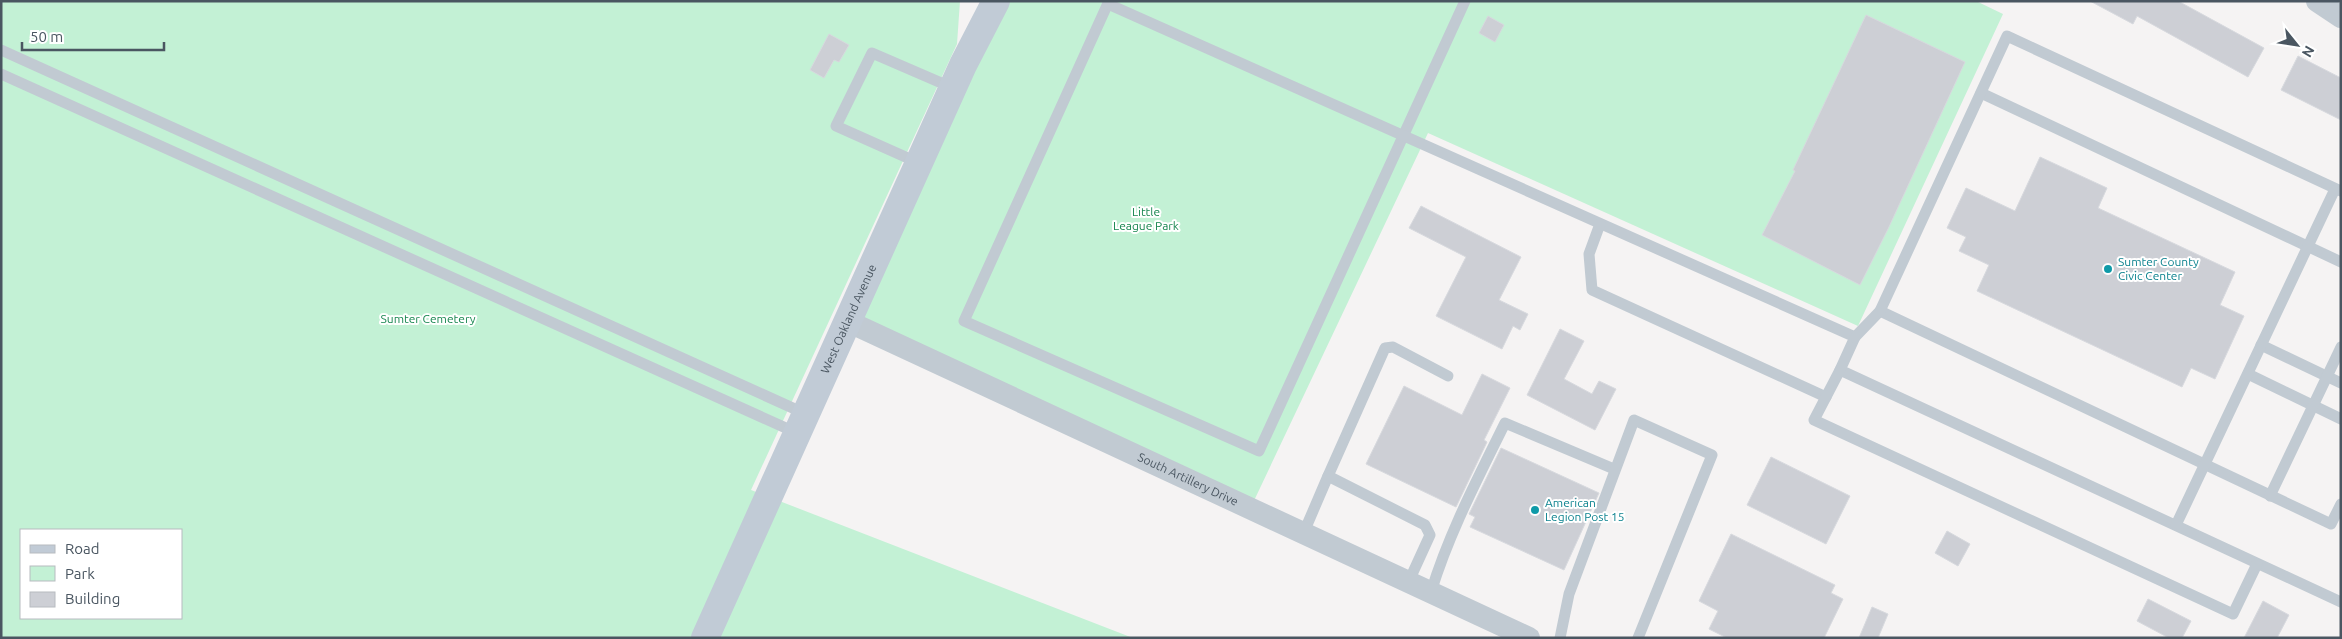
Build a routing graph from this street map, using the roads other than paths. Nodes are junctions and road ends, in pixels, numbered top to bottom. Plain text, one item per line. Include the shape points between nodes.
1 (996, 1) edge
2 (1465, 1) edge
3 (2317, 1) edge
4 (1108, 3) edge
5 (2341, 17) edge
6 (1, 50) edge
7 (1, 74) edge
8 (953, 88) junction
9 (1980, 93) junction
10 (1402, 137) junction
11 (919, 163) junction
12 (2338, 190) edge
13 (1600, 224) junction
14 (2308, 246) junction
15 (2341, 262) edge
16 (1880, 311) junction
17 (848, 321) junction
18 (1855, 337) junction
19 (2261, 345) junction
20 (2341, 347) edge
21 (1840, 370) junction
22 (2248, 374) junction
23 (1448, 376) dead end
24 (2327, 376) junction
25 (2341, 383) edge
26 (1826, 397) junction
27 (2313, 406) junction
28 (2341, 419) edge
29 (802, 423) junction
30 (2205, 465) junction
31 (1614, 470) junction
32 (1328, 476) junction
33 (2270, 496) junction
34 (2341, 504) edge
35 (2176, 526) junction
36 (1304, 532) junction
37 (2257, 564) junction
38 (1409, 581) junction
39 (1431, 592) junction
40 (2341, 602) edge
41 (705, 638) edge
42 (1529, 638) edge
43 (1560, 638) edge
44 (1638, 638) edge

1 - 8 street, West Oakland Avenue
2 - 10 lane
3 - 5 street
4 - 10 lane
4 - 10 lane via 964,321 1259,451
6 - 29 lane
7 - 29 lane
8 - 11 street, West Oakland Avenue
8 - 11 lane via 872,53 836,126
9 - 12 lane via 2007,36
9 - 14 lane
9 - 16 lane
10 - 13 lane
11 - 17 street, West Oakland Avenue
12 - 14 lane
13 - 18 lane
13 - 26 lane via 1589,254 1592,290
14 - 15 lane
14 - 19 lane
16 - 18 lane
16 - 30 lane
17 - 29 street, West Oakland Avenue
17 - 36 street, South Artillery Drive
18 - 21 lane
19 - 22 lane
19 - 24 lane
20 - 24 lane
21 - 26 lane
21 - 35 lane
22 - 27 lane
22 - 30 lane
23 - 32 lane via 1393,347 1385,348
24 - 25 lane
24 - 27 lane
26 - 37 lane via 1814,420 2233,614
27 - 28 lane
27 - 33 lane
29 - 41 street, West Oakland Avenue
30 - 33 lane
30 - 35 lane
31 - 39 lane via 1505,423 1465,505
31 - 43 lane via 1569,594
31 - 44 lane via 1634,420 1712,455
32 - 36 lane
32 - 38 lane via 1425,525 1430,535
33 - 34 lane via 2331,524
35 - 37 lane
36 - 38 street, South Artillery Drive
37 - 40 lane
38 - 39 street, South Artillery Drive
39 - 42 street, South Artillery Drive

